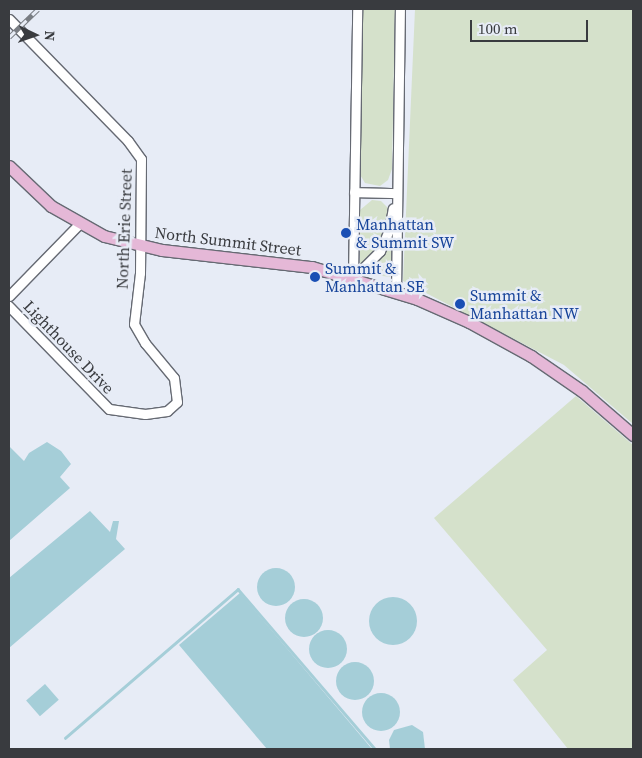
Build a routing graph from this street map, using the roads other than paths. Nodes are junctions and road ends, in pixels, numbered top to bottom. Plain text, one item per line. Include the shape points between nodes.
1 (357, 9) edge
2 (400, 9) edge
3 (9, 19) edge
4 (9, 166) edge
5 (354, 192) junction
6 (396, 193) junction
7 (79, 224) junction
8 (140, 246) junction
9 (353, 278) junction
10 (396, 291) junction
11 (9, 296) edge
12 (9, 306) edge
13 (166, 411) joint
14 (633, 435) edge

1 - 5 street
2 - 6 street
3 - 8 street, North Erie Street via 137,152 142,165
4 - 7 main road, North Summit Street via 51,206
5 - 6 street
5 - 9 street
6 - 9 street via 389,230 380,251
6 - 10 street
7 - 8 main road, North Summit Street via 104,236
7 - 11 street
8 - 9 main road, North Summit Street via 285,262
8 - 13 street, North Erie Street via 134,324 177,385 177,402
9 - 10 main road, North Summit Street
10 - 14 main road, North Summit Street via 469,322 531,356 582,391
12 - 13 street, Lighthouse Drive via 104,406 114,411 145,414

